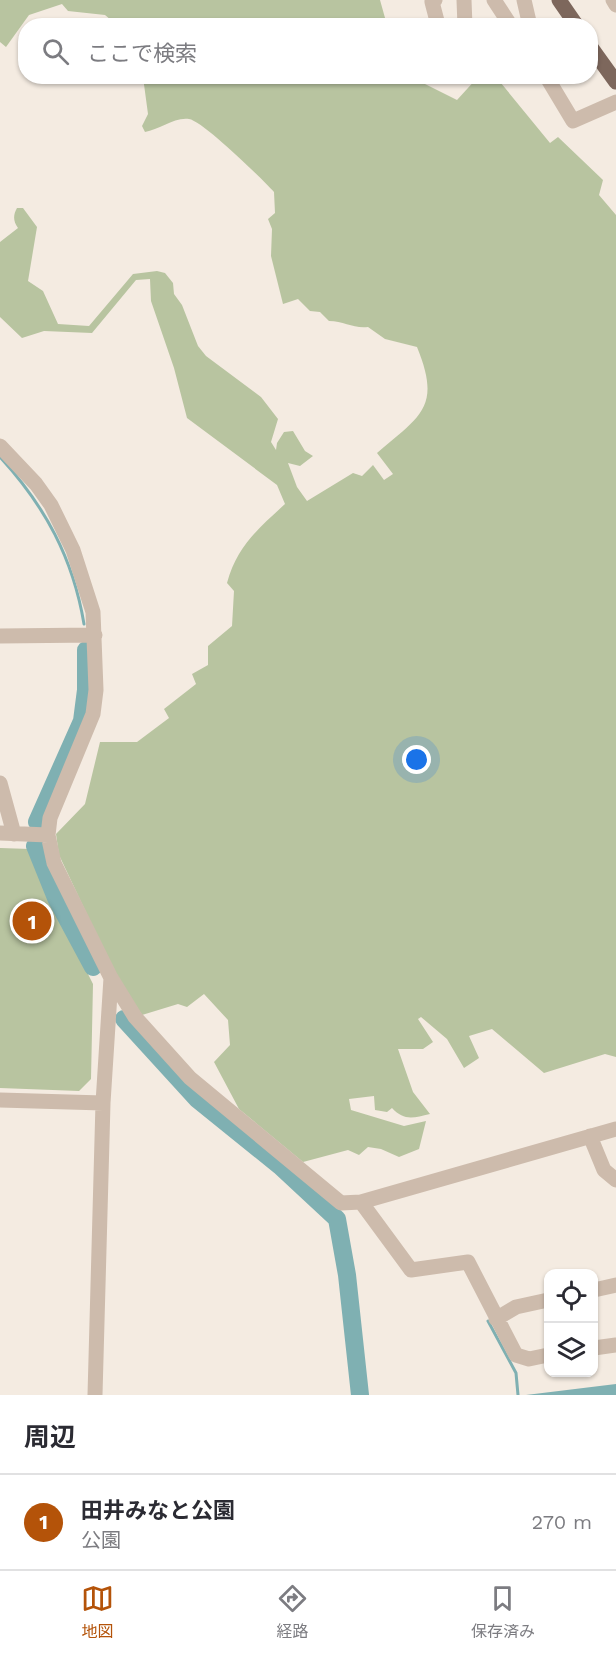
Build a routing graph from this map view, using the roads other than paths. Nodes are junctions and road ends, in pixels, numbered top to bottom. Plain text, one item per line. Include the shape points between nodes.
1 (435, 0) edge
2 (464, 0) edge
3 (494, 0) edge
4 (524, 0) edge
5 (559, 0) edge
6 (613, 0) edge
7 (616, 4) edge
8 (437, 18) edge
9 (465, 18) edge
10 (506, 18) edge
11 (528, 18) edge
12 (571, 18) edge
13 (598, 56) edge
14 (616, 82) edge
15 (551, 84) edge
16 (616, 102) edge
17 (0, 446) edge
18 (95, 635) junction
19 (0, 636) edge
20 (0, 783) edge
21 (7, 834) edge
22 (48, 835) junction
23 (111, 978) junction
24 (0, 1100) edge
25 (103, 1103) junction
26 (616, 1129) edge
27 (590, 1136) junction
28 (616, 1180) edge
29 (361, 1202) junction
30 (616, 1285) edge
31 (598, 1289) edge
32 (544, 1301) edge
33 (496, 1319) junction
34 (616, 1345) edge
35 (598, 1347) edge
36 (544, 1356) edge
37 (95, 1395) edge

1 - 8 street via 432,2
2 - 9 street
3 - 10 street
4 - 11 street
5 - 12 main road
6 - 7 street
13 - 14 main road
15 - 16 street via 573,121
17 - 18 street via 36,484 63,526 93,612
18 - 19 street
18 - 22 street via 93,714 50,818
20 - 21 street
21 - 22 street
22 - 23 street via 54,863
23 - 25 street
23 - 29 street via 135,1017 190,1077 335,1200
24 - 25 street
25 - 37 street
26 - 27 street
27 - 28 street via 604,1170
27 - 29 street
29 - 33 street via 411,1270 468,1262
30 - 31 street
32 - 33 street via 516,1307
33 - 36 street via 516,1355 530,1359
34 - 35 street

